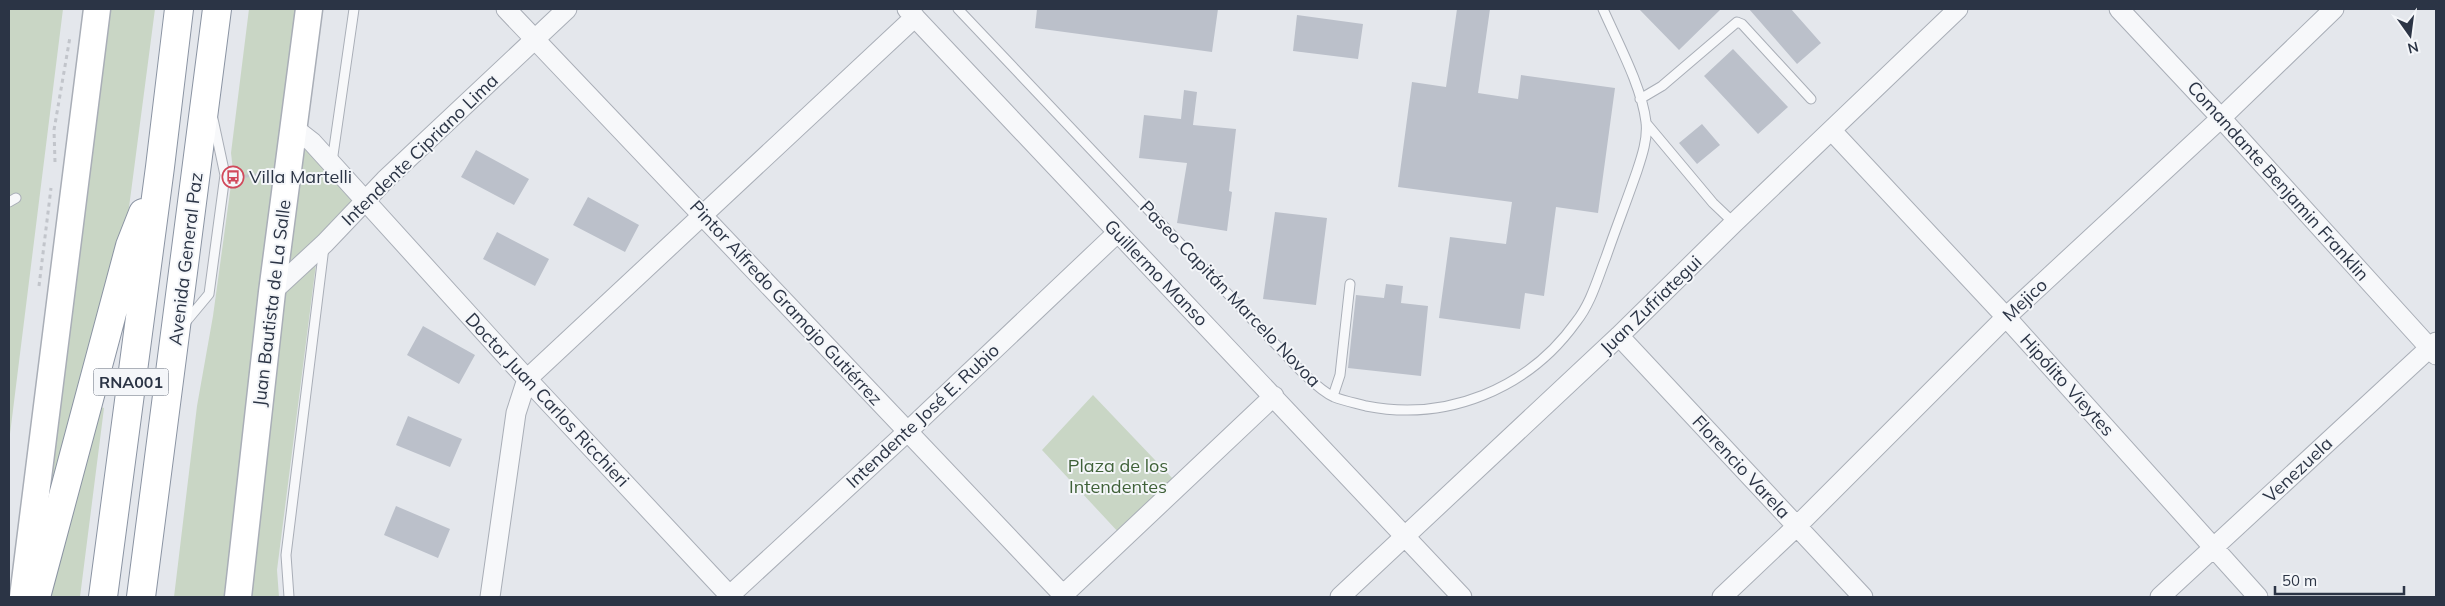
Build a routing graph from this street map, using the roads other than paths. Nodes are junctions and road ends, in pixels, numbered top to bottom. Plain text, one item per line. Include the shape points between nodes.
1 (97, 9) edge
2 (179, 9) edge
3 (217, 9) edge
4 (309, 9) edge
5 (354, 9) edge
6 (506, 9) edge
7 (568, 9) edge
8 (958, 9) edge
9 (1602, 9) edge
10 (1958, 9) edge
11 (2119, 9) edge
12 (2334, 9) edge
13 (911, 13) edge
14 (536, 39) junction
15 (1640, 99) junction
16 (1811, 100) dead end
17 (2221, 118) junction
18 (1646, 123) junction
19 (294, 128) junction
20 (1832, 132) junction
21 (331, 165) junction
22 (160, 167) junction
23 (364, 202) junction
24 (703, 214) junction
25 (1734, 223) junction
26 (1117, 234) junction
27 (325, 243) junction
28 (1350, 284) dead end
29 (272, 292) junction
30 (2006, 318) junction
31 (1619, 336) junction
32 (2434, 348) edge
33 (527, 379) junction
34 (1274, 396) junction
35 (1333, 396) junction
36 (908, 432) junction
37 (1797, 526) junction
38 (150, 530) junction
39 (1406, 535) junction
40 (2214, 548) junction
41 (1063, 596) edge
42 (23, 597) edge
43 (36, 597) edge
44 (103, 597) edge
45 (141, 597) edge
46 (149, 597) edge
47 (238, 597) edge
48 (289, 597) edge
49 (490, 597) edge
50 (729, 597) edge
51 (1340, 597) edge
52 (1462, 597) edge
53 (1722, 597) edge
54 (1863, 597) edge
55 (2160, 597) edge
56 (2258, 597) edge

1 - 42 street
2 - 22 highway, Avenida General Paz / RNA001
3 - 38 highway, Avenida General Paz / RNA001
4 - 19 street, Juan Bautista de La Salle
5 - 21 lane
6 - 14 street, Pintor Alfredo Gramajo Gutiérrez
7 - 14 street, Intendente Cipriano Lima
8 - 35 lane, Paseo Capitán Marcelo Novoa via 1301,371
9 - 15 lane, Paseo Capitán Marcelo Novoa
10 - 20 street, Juan Zufriategui
11 - 17 street, Comandante Benjamin Franklin
12 - 17 street, Mejico
13 - 24 street
13 - 26 street, Guillermo Manso
14 - 23 street, Intendente Cipriano Lima
14 - 24 street, Pintor Alfredo Gramajo Gutiérrez
15 - 16 lane via 1662,86 1737,22
15 - 18 lane, Paseo Capitán Marcelo Novoa
17 - 30 street, Mejico
17 - 32 street, Comandante Benjamin Franklin
18 - 25 lane via 1713,203
18 - 35 lane, Paseo Capitán Marcelo Novoa via 1637,172 1590,299 1557,345 1530,369 1468,402 1436,408 1401,411
19 - 21 street, Doctor Juan Carlos Ricchieri via 312,142
19 - 29 street, Juan Bautista de La Salle
20 - 25 street, Juan Zufriategui
20 - 30 street, Hipólito Vieytes
21 - 23 street, Doctor Juan Carlos Ricchieri
22 - 43 highway via 130,246
22 - 44 highway, Avenida General Paz / RNA001
23 - 27 street, Intendente Cipriano Lima
23 - 33 street, Doctor Juan Carlos Ricchieri
24 - 33 street
24 - 36 street, Pintor Alfredo Gramajo Gutiérrez
25 - 31 street, Juan Zufriategui
26 - 34 street, Guillermo Manso
26 - 36 street, Intendente José E. Rubio
27 - 29 street, Intendente Cipriano Lima
27 - 48 lane via 286,555
28 - 35 lane via 1340,375
29 - 47 street, Juan Bautista de La Salle
30 - 37 street, Mejico
30 - 40 street, Hipólito Vieytes
31 - 37 street, Florencio Varela
31 - 39 street, Juan Zufriategui
32 - 40 street, Venezuela
33 - 49 street via 516,413
33 - 50 street, Doctor Juan Carlos Ricchieri
34 - 39 street, Guillermo Manso
34 - 41 street
36 - 41 street, Pintor Alfredo Gramajo Gutiérrez
36 - 50 street, Intendente José E. Rubio
37 - 53 street, Mejico
37 - 54 street, Florencio Varela
38 - 45 highway, Avenida General Paz / RNA001
38 - 46 highway
39 - 51 street, Juan Zufriategui
39 - 52 street, Guillermo Manso
40 - 55 street, Venezuela
40 - 56 street, Hipólito Vieytes

